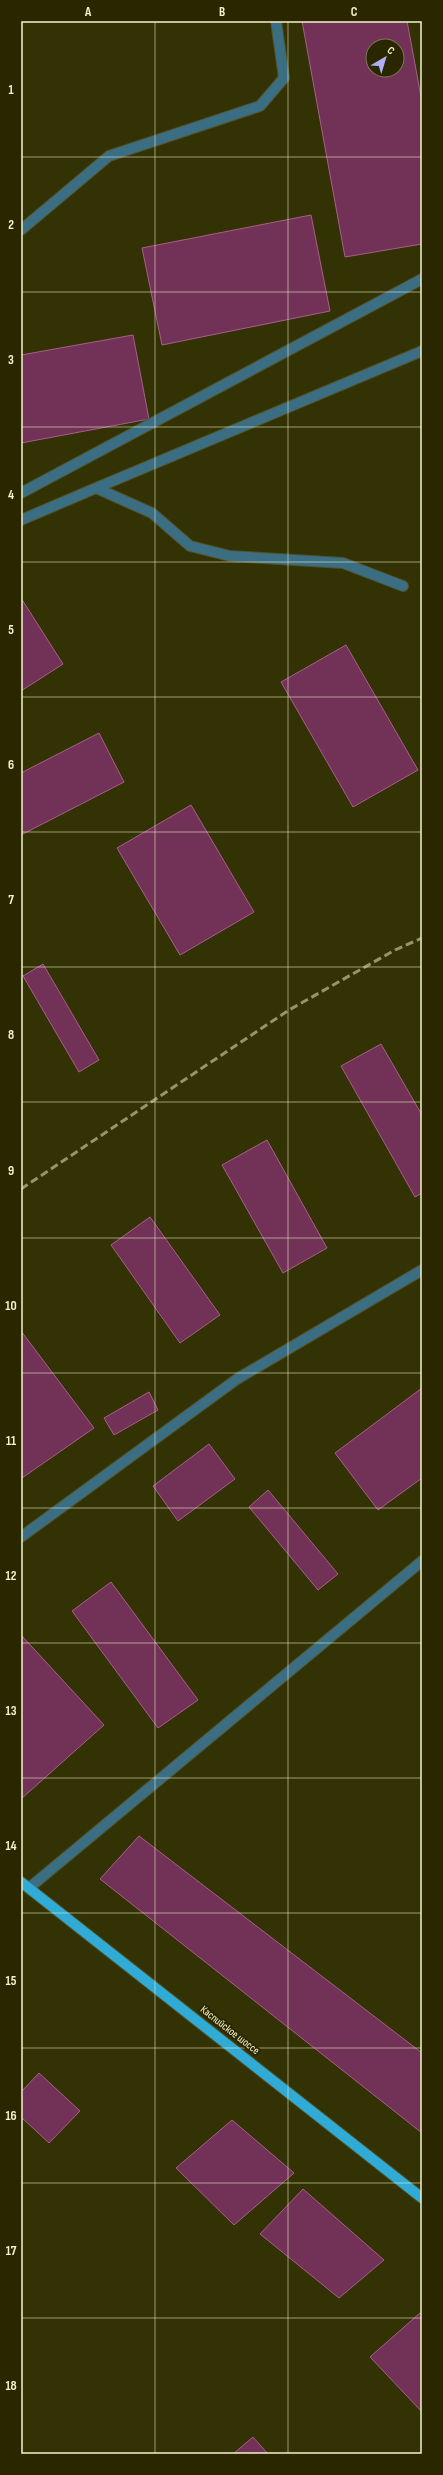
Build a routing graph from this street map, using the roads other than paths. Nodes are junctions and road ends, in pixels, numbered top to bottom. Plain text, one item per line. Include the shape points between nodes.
1 (276, 21) edge
2 (21, 230) edge
3 (422, 279) edge
4 (422, 351) edge
5 (96, 488) junction
6 (21, 493) edge
7 (21, 520) edge
8 (403, 586) dead end
9 (422, 1270) edge
10 (21, 1537) edge
11 (422, 1561) edge
12 (25, 1885) edge
13 (422, 2198) edge

1 - 2 lane via 284,78 260,106 109,156
3 - 6 lane
4 - 5 lane
5 - 7 lane
5 - 8 lane via 152,514 190,546 230,556 343,563
9 - 10 lane via 237,1379
11 - 12 lane
12 - 13 main road, Каспийское шоссе

